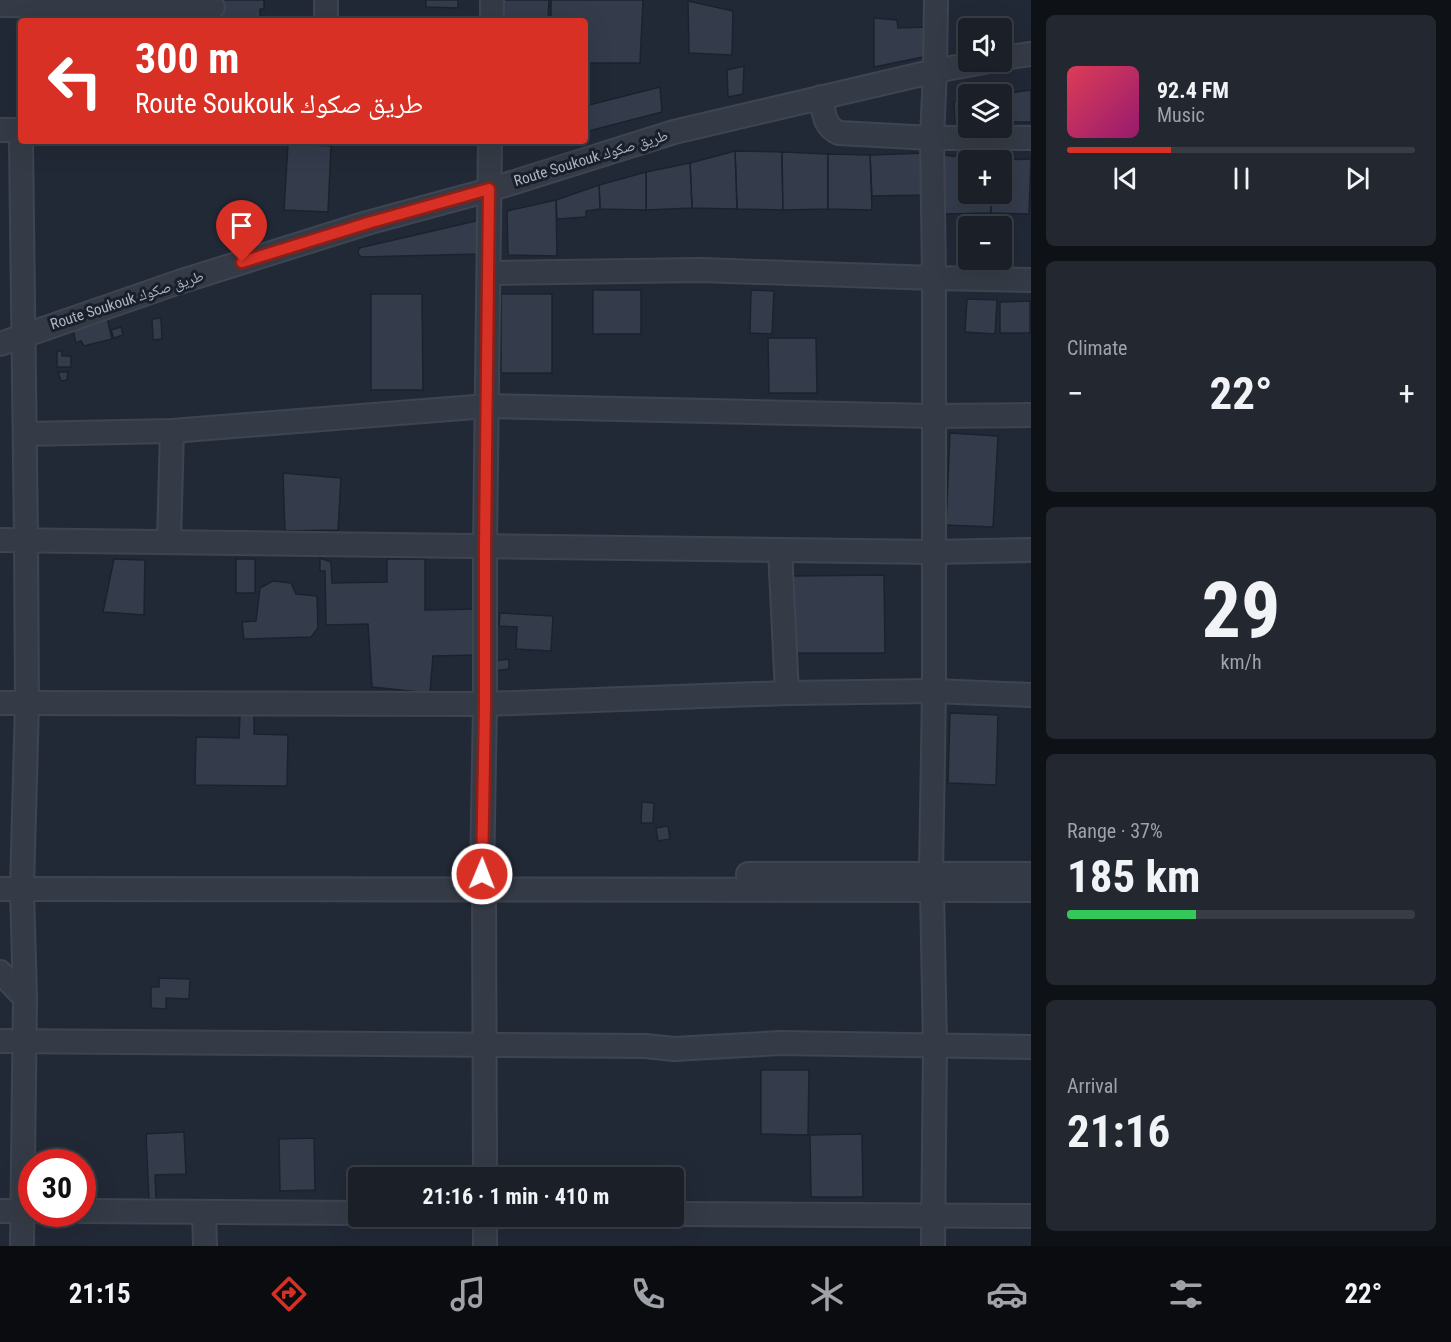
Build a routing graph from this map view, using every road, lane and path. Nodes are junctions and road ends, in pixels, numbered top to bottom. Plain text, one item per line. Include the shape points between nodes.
1 (326, 0) edge
2 (492, 0) edge
3 (936, 0) edge
4 (17, 8) edge
5 (213, 9) edge
6 (326, 18) edge
7 (492, 18) edge
8 (1031, 54) edge
9 (1012, 57) edge
10 (958, 67) edge
11 (935, 71) junction
12 (821, 98) junction
13 (0, 130) edge
14 (18, 130) edge
15 (932, 138) junction
16 (1031, 138) edge
17 (21, 144) edge
18 (490, 144) edge
19 (489, 189) junction
20 (489, 273) junction
21 (934, 278) junction
22 (1031, 280) edge
23 (24, 334) junction
24 (0, 344) edge
25 (487, 406) junction
26 (1031, 415) edge
27 (934, 416) junction
28 (172, 431) junction
29 (25, 434) junction
30 (26, 539) junction
31 (0, 540) edge
32 (169, 541) junction
33 (485, 546) junction
34 (780, 550) junction
35 (1031, 550) edge
36 (934, 552) junction
37 (934, 691) junction
38 (787, 693) junction
39 (1031, 695) edge
40 (0, 703) edge
41 (27, 703) junction
42 (485, 704) junction
43 (0, 873) edge
44 (1031, 874) edge
45 (483, 882) junction
46 (932, 882) junction
47 (15, 884) edge
48 (1031, 890) edge
49 (0, 972) edge
50 (25, 998) junction
51 (0, 1041) edge
52 (24, 1041) junction
53 (485, 1045) junction
54 (935, 1045) junction
55 (1031, 1047) edge
56 (20, 1149) edge
57 (485, 1167) edge
58 (96, 1211) edge
59 (204, 1212) junction
60 (348, 1213) edge
61 (684, 1214) edge
62 (933, 1215) junction
63 (1031, 1216) edge
64 (20, 1227) edge
65 (485, 1227) edge
66 (22, 1246) edge
67 (205, 1246) edge
68 (485, 1246) edge
69 (933, 1246) edge

1 - 6 street
2 - 7 street
3 - 11 street
4 - 5 street
8 - 9 street
10 - 11 street, Route Soukouk طريق صكوك
11 - 12 street, Route Soukouk طريق صكوك
11 - 15 street
12 - 15 street via 825,122 839,133
12 - 19 street, Route Soukouk طريق صكوك via 674,132
13 - 14 street
15 - 16 street
15 - 21 street
17 - 23 street
18 - 19 street
19 - 20 street
19 - 23 street, Route Soukouk طريق صكوك via 334,233
20 - 21 street via 701,270
20 - 25 street
21 - 22 street
21 - 27 street
23 - 24 street, Route Soukouk طريق صكوك
23 - 29 street
25 - 27 street
25 - 28 street
25 - 33 street
26 - 27 street
27 - 36 street
28 - 29 street
28 - 32 street
29 - 30 street
30 - 31 street
30 - 32 street
30 - 41 street
32 - 33 street
33 - 34 street
33 - 42 street
34 - 36 street
34 - 38 street
35 - 36 street
36 - 37 street
37 - 38 street
37 - 39 street
37 - 46 street
38 - 42 street
40 - 41 street
41 - 42 street
41 - 47 street
42 - 45 street
43 - 47 street
44 - 46 street
45 - 46 street
45 - 47 street
45 - 53 street
46 - 48 street
46 - 54 street
47 - 50 street
49 - 50 street
50 - 52 street
51 - 52 street
52 - 53 street
52 - 56 street
53 - 54 street via 674,1049 780,1043
53 - 57 street
54 - 55 street
54 - 62 street
58 - 59 street
59 - 60 street
59 - 67 street
61 - 62 street
62 - 63 street
62 - 69 street
64 - 66 street
65 - 68 street

